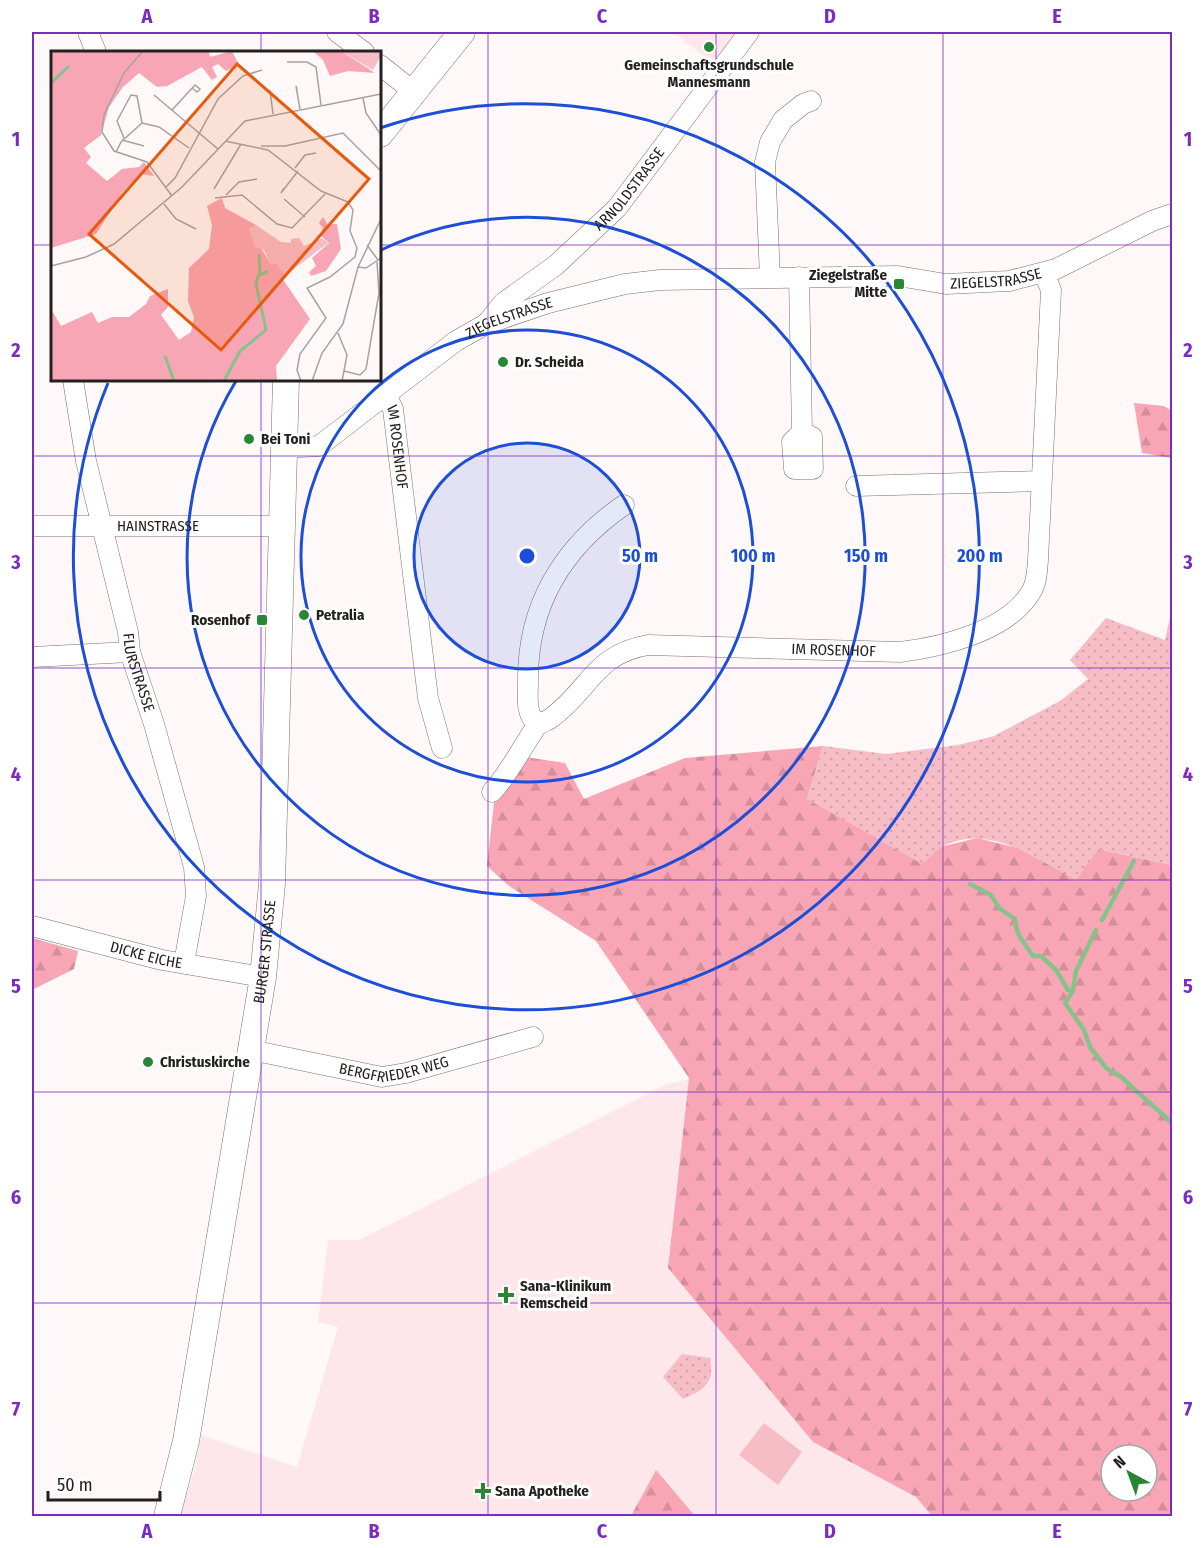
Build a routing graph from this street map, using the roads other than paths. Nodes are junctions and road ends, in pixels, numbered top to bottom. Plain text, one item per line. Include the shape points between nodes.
1 (88, 32) edge
2 (337, 32) edge
3 (462, 32) edge
4 (749, 32) edge
5 (96, 51) edge
6 (363, 51) edge
7 (381, 66) edge
8 (414, 92) junction
9 (811, 101) dead end
10 (381, 133) edge
11 (1173, 214) edge
12 (1044, 273) junction
13 (770, 277) junction
14 (799, 277) junction
15 (486, 324) junction
16 (73, 381) edge
17 (286, 381) edge
18 (386, 395) junction
19 (802, 432) dead end
20 (283, 448) junction
21 (1041, 481) junction
22 (856, 486) dead end
23 (624, 506) dead end
24 (101, 525) junction
25 (32, 526) edge
26 (284, 526) junction
27 (130, 652) junction
28 (32, 657) edge
29 (537, 724) junction
30 (442, 748) dead end
31 (492, 792) dead end
32 (32, 926) edge
33 (184, 963) junction
34 (263, 977) junction
35 (533, 1036) dead end
36 (251, 1050) junction
37 (166, 1516) edge

1 - 5 street
2 - 6 street
3 - 8 main road
4 - 15 street, ARNOLDSTRASSE via 617,208 556,265 503,303
7 - 8 street
8 - 10 main road
9 - 13 street via 783,120 770,142 765,162
11 - 12 street, ZIEGELSTRASSE
12 - 14 street, ZIEGELSTRASSE via 965,284 898,276
12 - 21 street, IM ROSENHOF via 1051,290
13 - 14 street, ZIEGELSTRASSE
13 - 15 street, ZIEGELSTRASSE via 633,283 548,303
14 - 19 street
15 - 18 street, ZIEGELSTRASSE via 456,341
16 - 24 street, FLURSTRASSE
17 - 20 main road, BURGER STRASSE
18 - 20 street, ZIEGELSTRASSE via 319,446
18 - 30 street, IM ROSENHOF via 393,409 428,698
20 - 26 main road, BURGER STRASSE
21 - 22 street
21 - 29 street, IM ROSENHOF via 1033,590 986,629 954,642 900,652 635,647 612,657 551,719
23 - 29 street via 572,550 540,603 530,641 528,676 528,707
24 - 25 street, HAINSTRASSE
24 - 26 street, HAINSTRASSE
24 - 27 street, FLURSTRASSE
26 - 34 main road, BURGER STRASSE via 272,884
27 - 28 street
27 - 33 street, FLURSTRASSE via 194,867 196,896
29 - 31 street, IM ROSENHOF
32 - 33 street, DICKE EICHE
33 - 34 street, DICKE EICHE
34 - 36 main road, BURGER STRASSE
35 - 36 street, BERGFRIEDER WEG via 382,1077
36 - 37 main road, BURGER STRASSE via 186,1441

